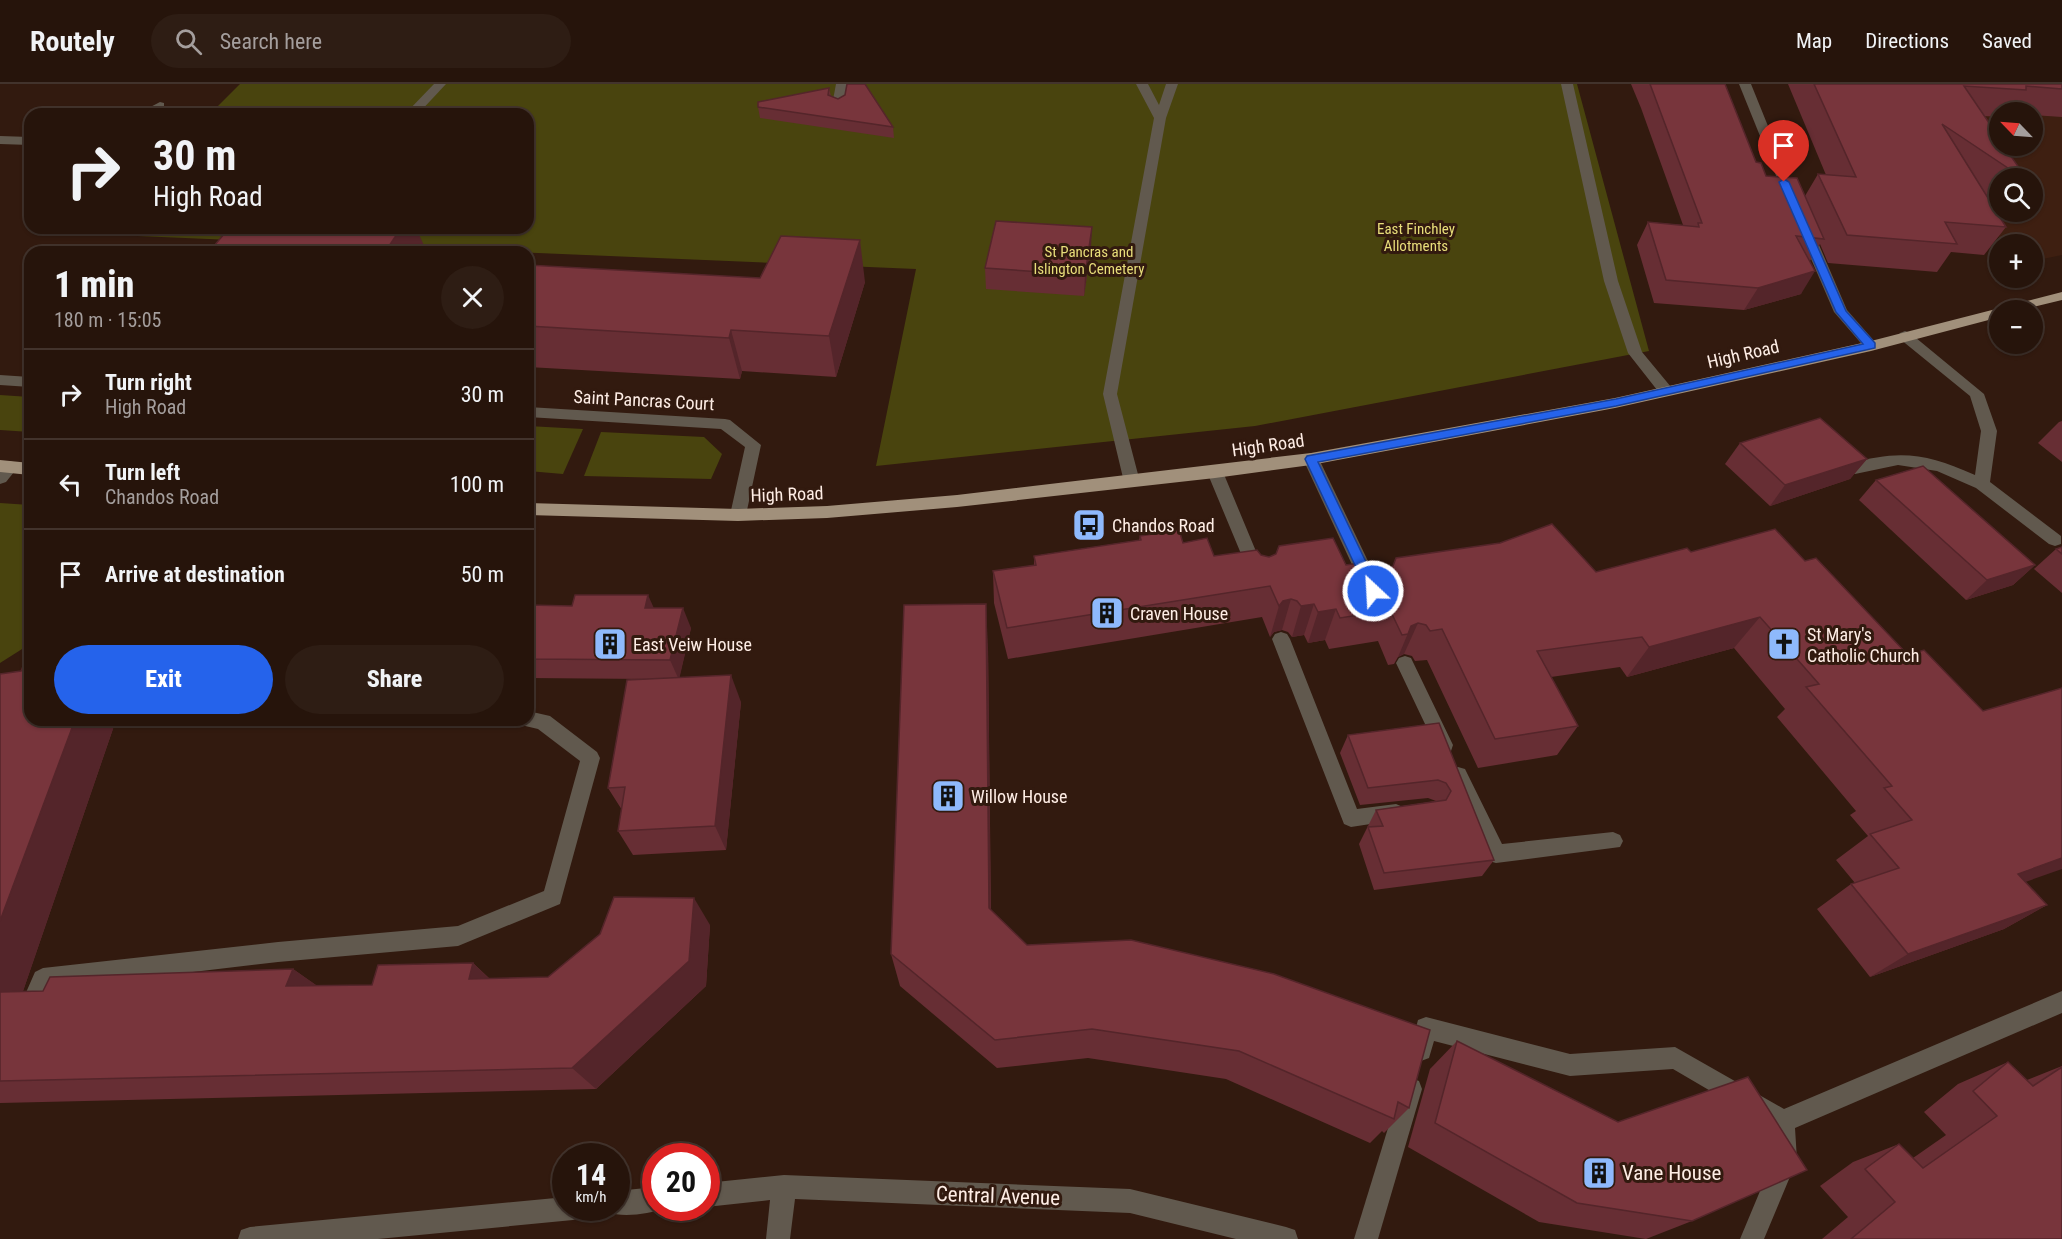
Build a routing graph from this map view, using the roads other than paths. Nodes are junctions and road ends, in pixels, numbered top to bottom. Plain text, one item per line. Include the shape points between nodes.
1 (440, 84) edge
2 (842, 84) edge
3 (1143, 84) edge
4 (1172, 84) edge
5 (1567, 84) edge
6 (1745, 84) edge
7 (160, 105) dead end
8 (838, 105) edge
9 (154, 108) edge
10 (417, 108) edge
11 (1160, 118) junction
12 (0, 140) edge
13 (24, 141) edge
14 (2062, 296) edge
15 (2043, 301) edge
16 (1989, 315) edge
17 (1905, 336) junction
18 (1871, 346) junction
19 (0, 380) edge
20 (24, 382) edge
21 (1666, 391) junction
22 (534, 412) edge
23 (1311, 459) junction
24 (1855, 468) edge
25 (24, 469) edge
26 (3, 471) edge
27 (1215, 472) junction
28 (1132, 482) junction
29 (1982, 484) junction
30 (534, 508) edge
31 (738, 514) junction
32 (2055, 540) dead end
33 (1260, 580) edge
34 (1373, 591) edge
35 (1281, 639) edge
36 (1405, 663) edge
37 (534, 720) edge
38 (1417, 810) edge
39 (1613, 841) dead end
40 (2062, 1002) edge
41 (1403, 1021) edge
42 (1426, 1028) junction
43 (19, 1032) edge
44 (1783, 1121) junction
45 (784, 1187) junction
46 (720, 1194) edge
47 (552, 1210) edge
48 (250, 1239) edge
49 (778, 1239) edge
50 (1286, 1239) edge
51 (1366, 1239) edge
52 (1752, 1239) edge

1 - 10 street
2 - 8 street
3 - 11 street
4 - 11 street
5 - 21 street via 1611,281 1635,353
6 - 18 street via 1841,312
7 - 9 street
11 - 28 street via 1110,394
12 - 13 street
14 - 15 main road
16 - 17 main road, High Road
17 - 18 main road, High Road
17 - 29 street via 1977,394 1989,431
18 - 21 main road, High Road
19 - 20 street
21 - 23 main road, High Road
22 - 31 street, Saint Pancras Court via 725,424 753,446
23 - 27 main road, High Road
23 - 34 street
24 - 29 street via 1898,459 1940,466
25 - 26 main road
27 - 28 main road, High Road
27 - 33 street
28 - 31 main road, High Road via 827,512
29 - 32 street
30 - 31 main road, High Road
35 - 38 street via 1351,818
36 - 39 street via 1496,854
37 - 43 street via 543,722 590,758 553,897 458,936 43,979
40 - 44 street
41 - 42 street
42 - 44 street via 1570,1065 1675,1058
42 - 51 street
44 - 52 street via 1785,1160
45 - 46 street, Central Avenue
45 - 49 street
45 - 50 street, Central Avenue via 1130,1201
47 - 48 street

